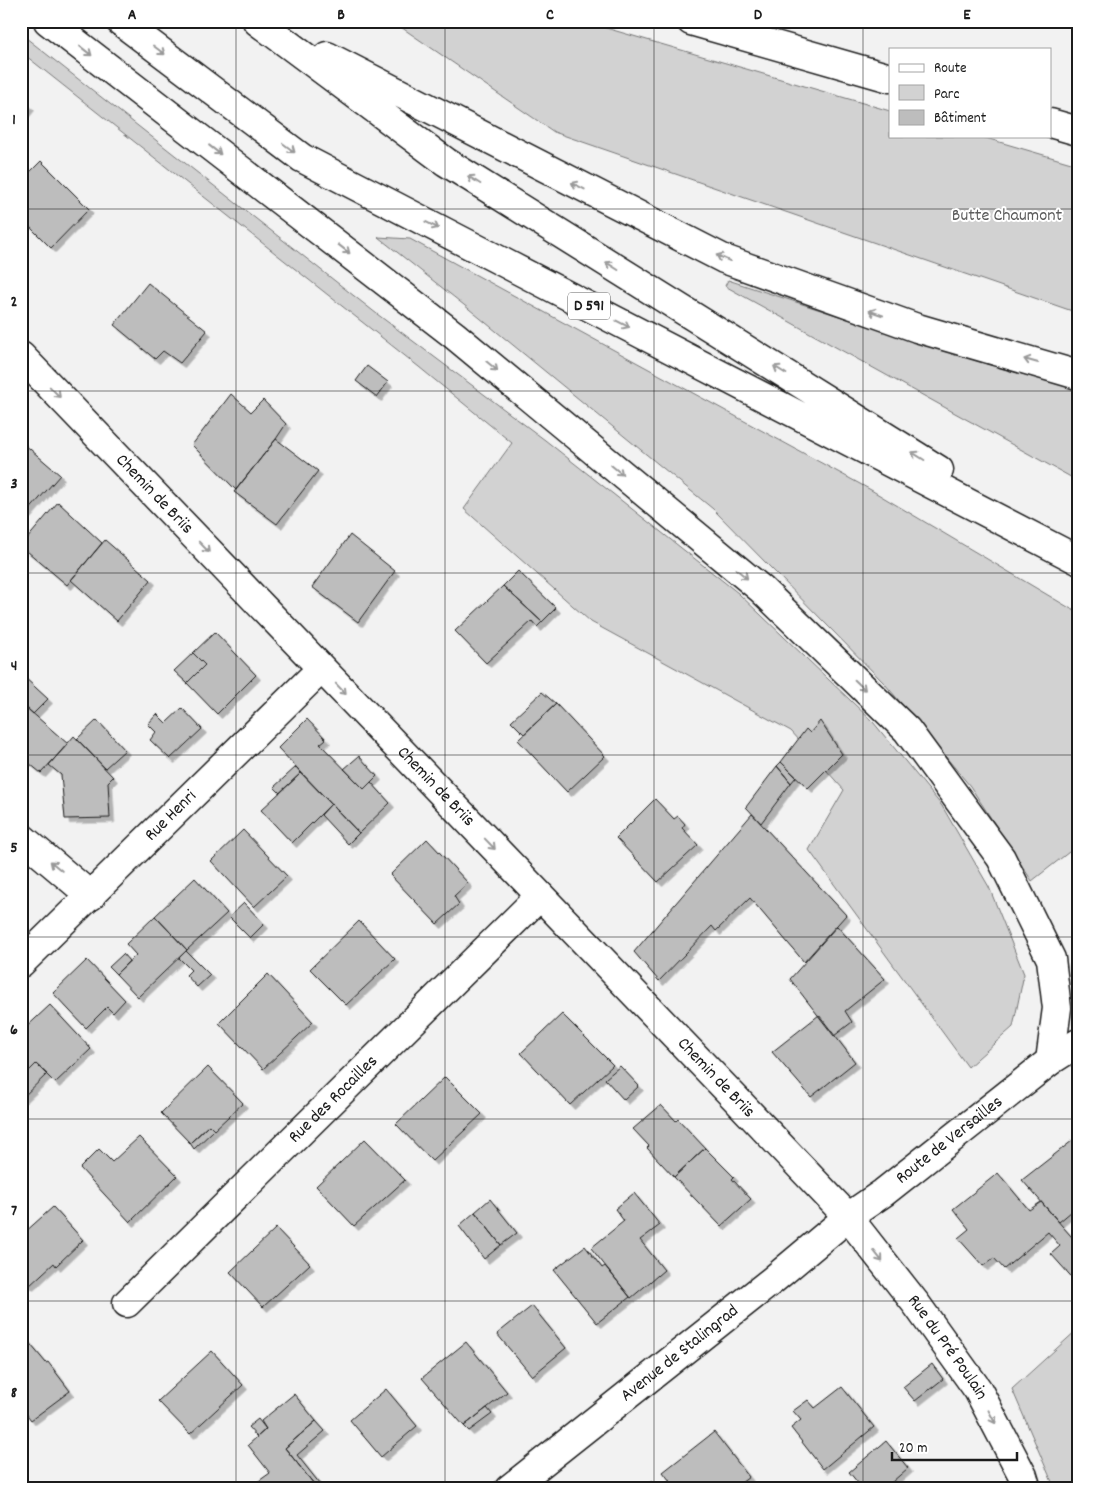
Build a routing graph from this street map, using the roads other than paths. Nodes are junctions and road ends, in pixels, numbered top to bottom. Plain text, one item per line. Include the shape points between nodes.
1 (48, 21) edge
2 (120, 21) edge
3 (258, 21) edge
4 (691, 21) edge
5 (889, 78) edge
6 (1052, 124) edge
7 (1078, 131) edge
8 (21, 356) edge
9 (1078, 375) edge
10 (1078, 558) edge
11 (321, 669) junction
12 (21, 837) edge
13 (91, 896) junction
14 (540, 896) junction
15 (21, 963) edge
16 (1078, 1033) edge
17 (1078, 1043) edge
18 (1050, 1061) junction
19 (848, 1217) junction
20 (127, 1303) dead end
21 (509, 1489) edge
22 (1027, 1489) edge

1 -> 18 main road via 454,335 761,589 907,730 1001,858 1051,959 1057,1008
2 -> 10 main road, D 591 via 302,158
9 -> 3 main road via 917,328 724,260
10 -> 3 main road, D 591 via 446,162
4 - 5 main road
6 - 7 main road
8 -> 11 main road, Chemin de Briis
11 - 13 main road, Rue Henri
11 -> 14 main road, Chemin de Briis
13 -> 12 main road
13 - 15 main road, Rue Henri
14 - 19 main road, Chemin de Briis
14 - 20 main road, Rue des Rocailles
16 - 18 main road, Route de Versailles
17 - 18 main road, Route de Versailles
18 - 19 main road, Route de Versailles
19 - 21 main road, Avenue de Stalingrad
19 -> 22 main road, Rue du Pré Poulain via 978,1390 1024,1476

